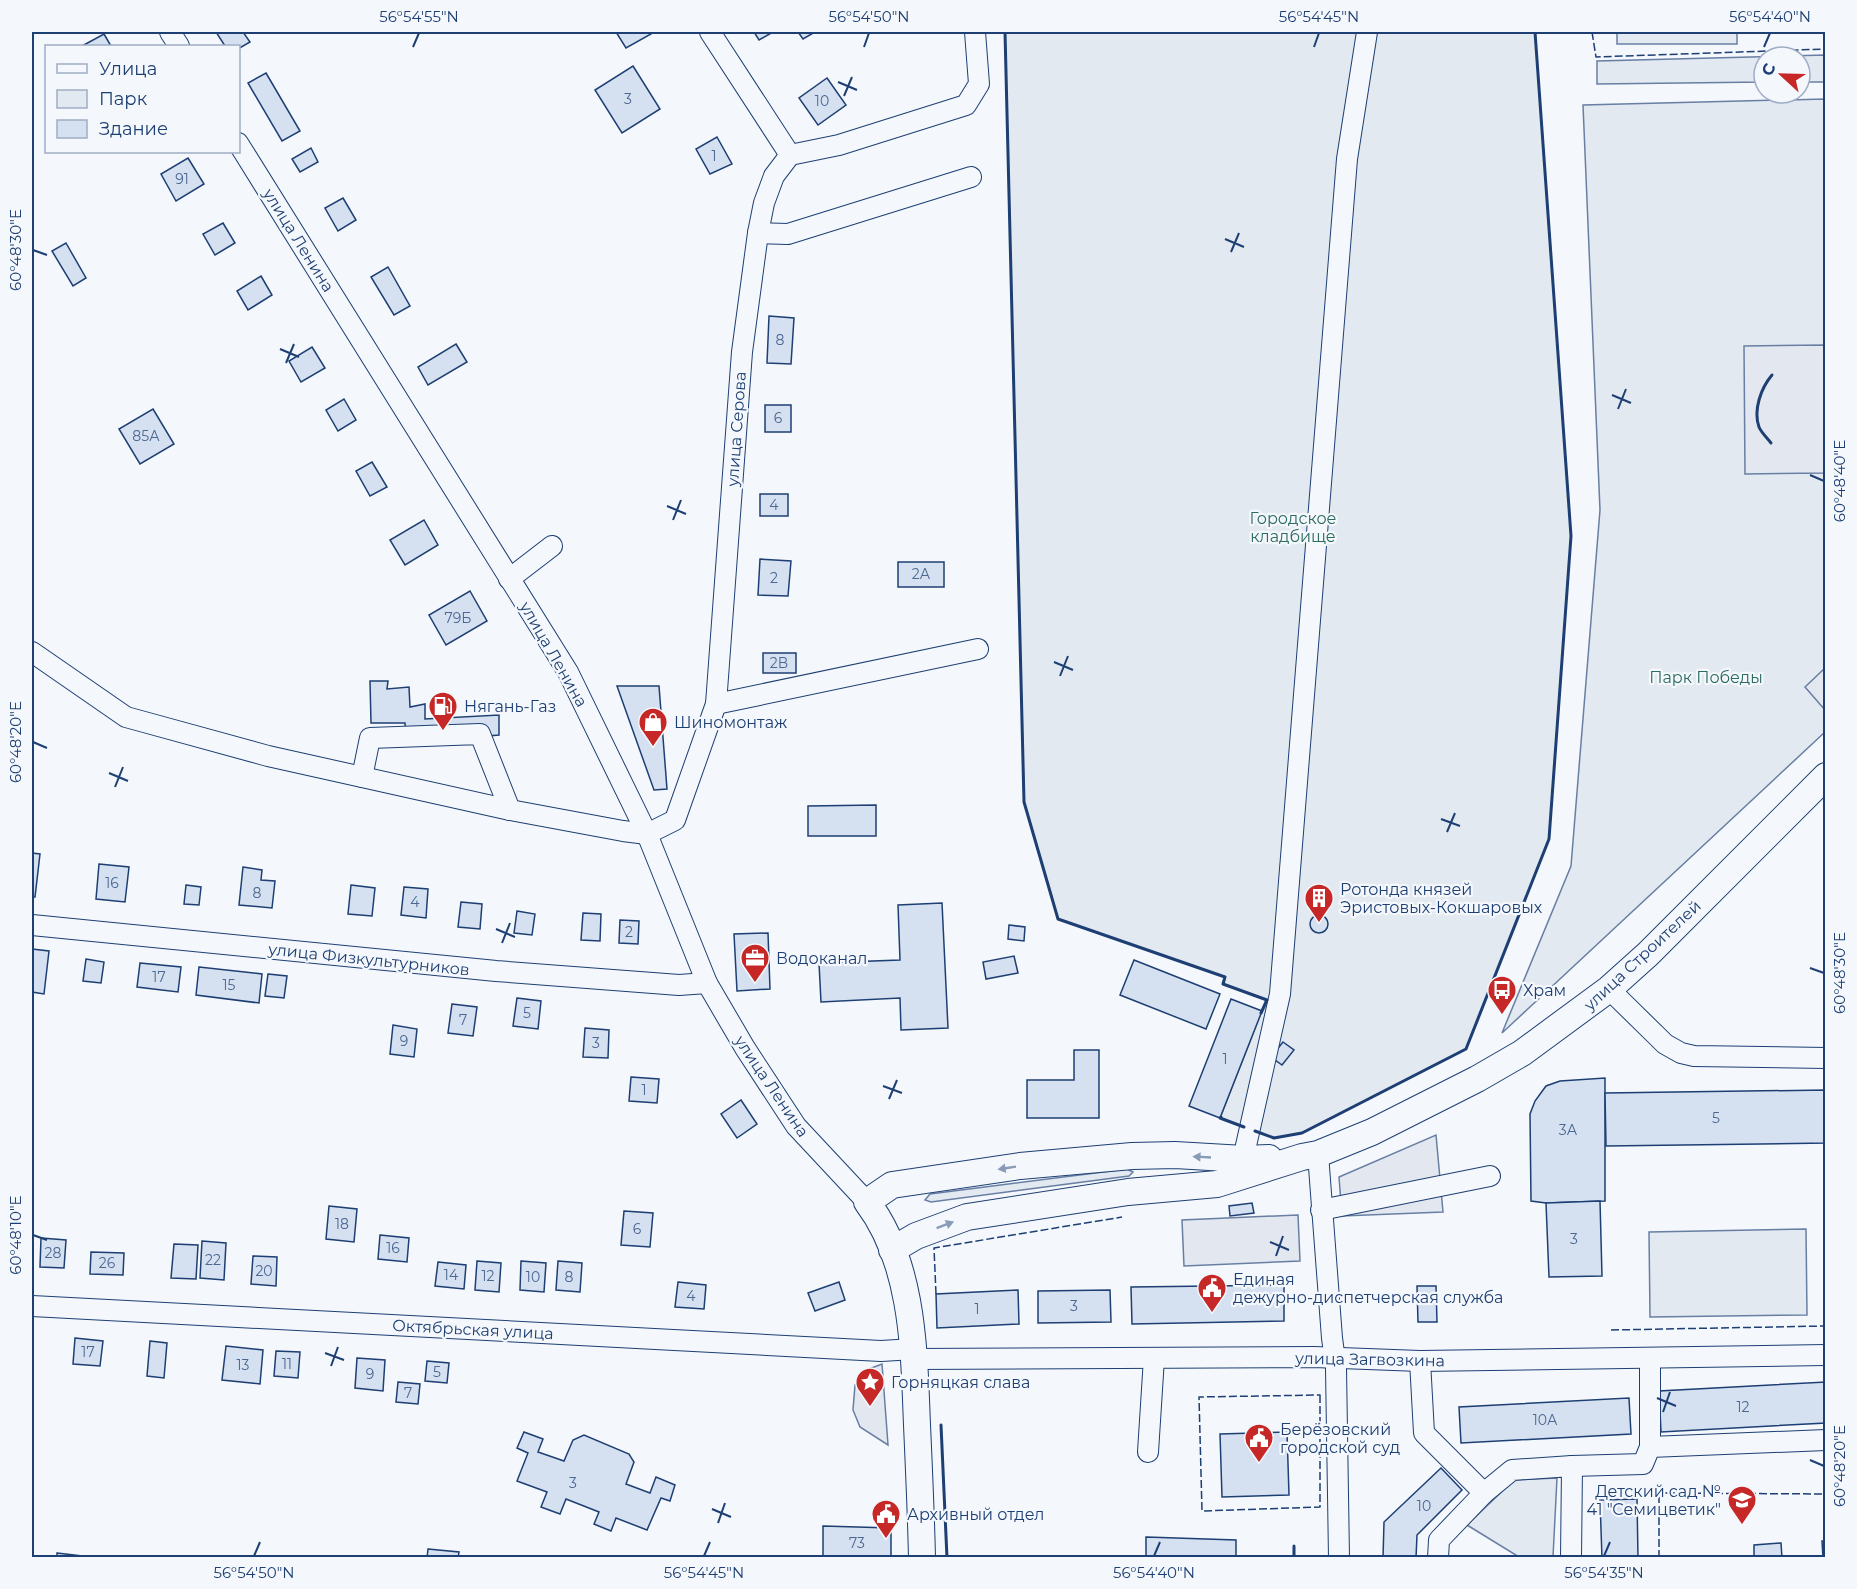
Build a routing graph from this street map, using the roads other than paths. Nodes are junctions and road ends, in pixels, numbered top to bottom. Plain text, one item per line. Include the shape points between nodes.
1 (170, 32) edge
2 (710, 32) edge
3 (975, 32) edge
4 (1367, 32) edge
5 (178, 45) edge
6 (240, 146) edge
7 (790, 155) junction
8 (971, 177) dead end
9 (758, 233) junction
10 (552, 546) dead end
11 (509, 579) junction
12 (978, 649) dead end
13 (32, 652) edge
14 (716, 704) junction
15 (1826, 776) edge
16 (362, 777) junction
17 (510, 810) junction
18 (647, 834) junction
19 (32, 925) edge
20 (707, 983) junction
21 (1610, 989) junction
22 (1826, 1058) edge
23 (1132, 1156) junction
24 (1310, 1156) junction
25 (1243, 1159) junction
26 (1490, 1176) dead end
27 (1128, 1191) junction
28 (867, 1202) junction
29 (1321, 1210) junction
30 (892, 1250) junction
31 (32, 1306) edge
32 (914, 1354) junction
33 (1826, 1355) edge
34 (1154, 1358) junction
35 (1334, 1358) junction
36 (1650, 1359) junction
37 (1420, 1361) junction
38 (1826, 1440) edge
39 (1650, 1447) junction
40 (1148, 1452) dead end
41 (1572, 1466) junction
42 (1484, 1493) junction
43 (922, 1557) edge
44 (1338, 1557) edge
45 (1438, 1557) edge
46 (1571, 1557) edge

1 - 5 street
2 - 7 street
3 - 7 street via 979,84 966,105 839,145
4 - 25 street via 1347,159 1280,994
6 - 11 street, улица Ленина
7 - 9 street, улица Серова via 774,176
8 - 9 street via 788,234
9 - 14 street, улица Серова via 742,352
10 - 11 street
11 - 18 street, улица Ленина via 568,672
12 - 14 street
13 - 16 street via 126,717
14 - 18 street, улица Серова via 675,820
15 - 21 main road, улица Строителей
16 - 17 street
16 - 17 street via 369,738 480,734
17 - 18 street
18 - 20 street, улица Ленина
19 - 20 street, улица Физкультурников via 496,971 680,985
20 - 28 street, улица Ленина via 796,1126
21 - 22 street via 1665,1044 1681,1053
21 - 24 main road, улица Строителей via 1495,1069 1372,1132
25 -> 23 main road
23 - 27 main road via 1145,1167 1144,1179
23 -> 28 main road via 1020,1166 892,1185
24 - 25 main road
24 - 27 main road, улица Строителей via 1217,1184
24 - 29 street
26 - 29 street
30 -> 27 main road, улица Строителей via 916,1236 967,1217
28 - 30 main road via 878,1216
29 - 35 street
30 - 32 main road via 905,1288
31 - 32 street, Октябрьская улица
32 - 34 street, улица Загвозкина
32 - 43 main road
33 - 36 street, улица Загвозкина
34 - 35 street, улица Загвозкина
34 - 40 street
35 - 37 street, улица Загвозкина
35 - 44 street
36 - 37 street, улица Загвозкина
36 - 39 street
37 - 42 street via 1424,1433
38 - 39 street
39 - 41 street via 1643,1464
41 - 42 street via 1512,1470
41 - 46 street
42 - 45 street via 1439,1540

